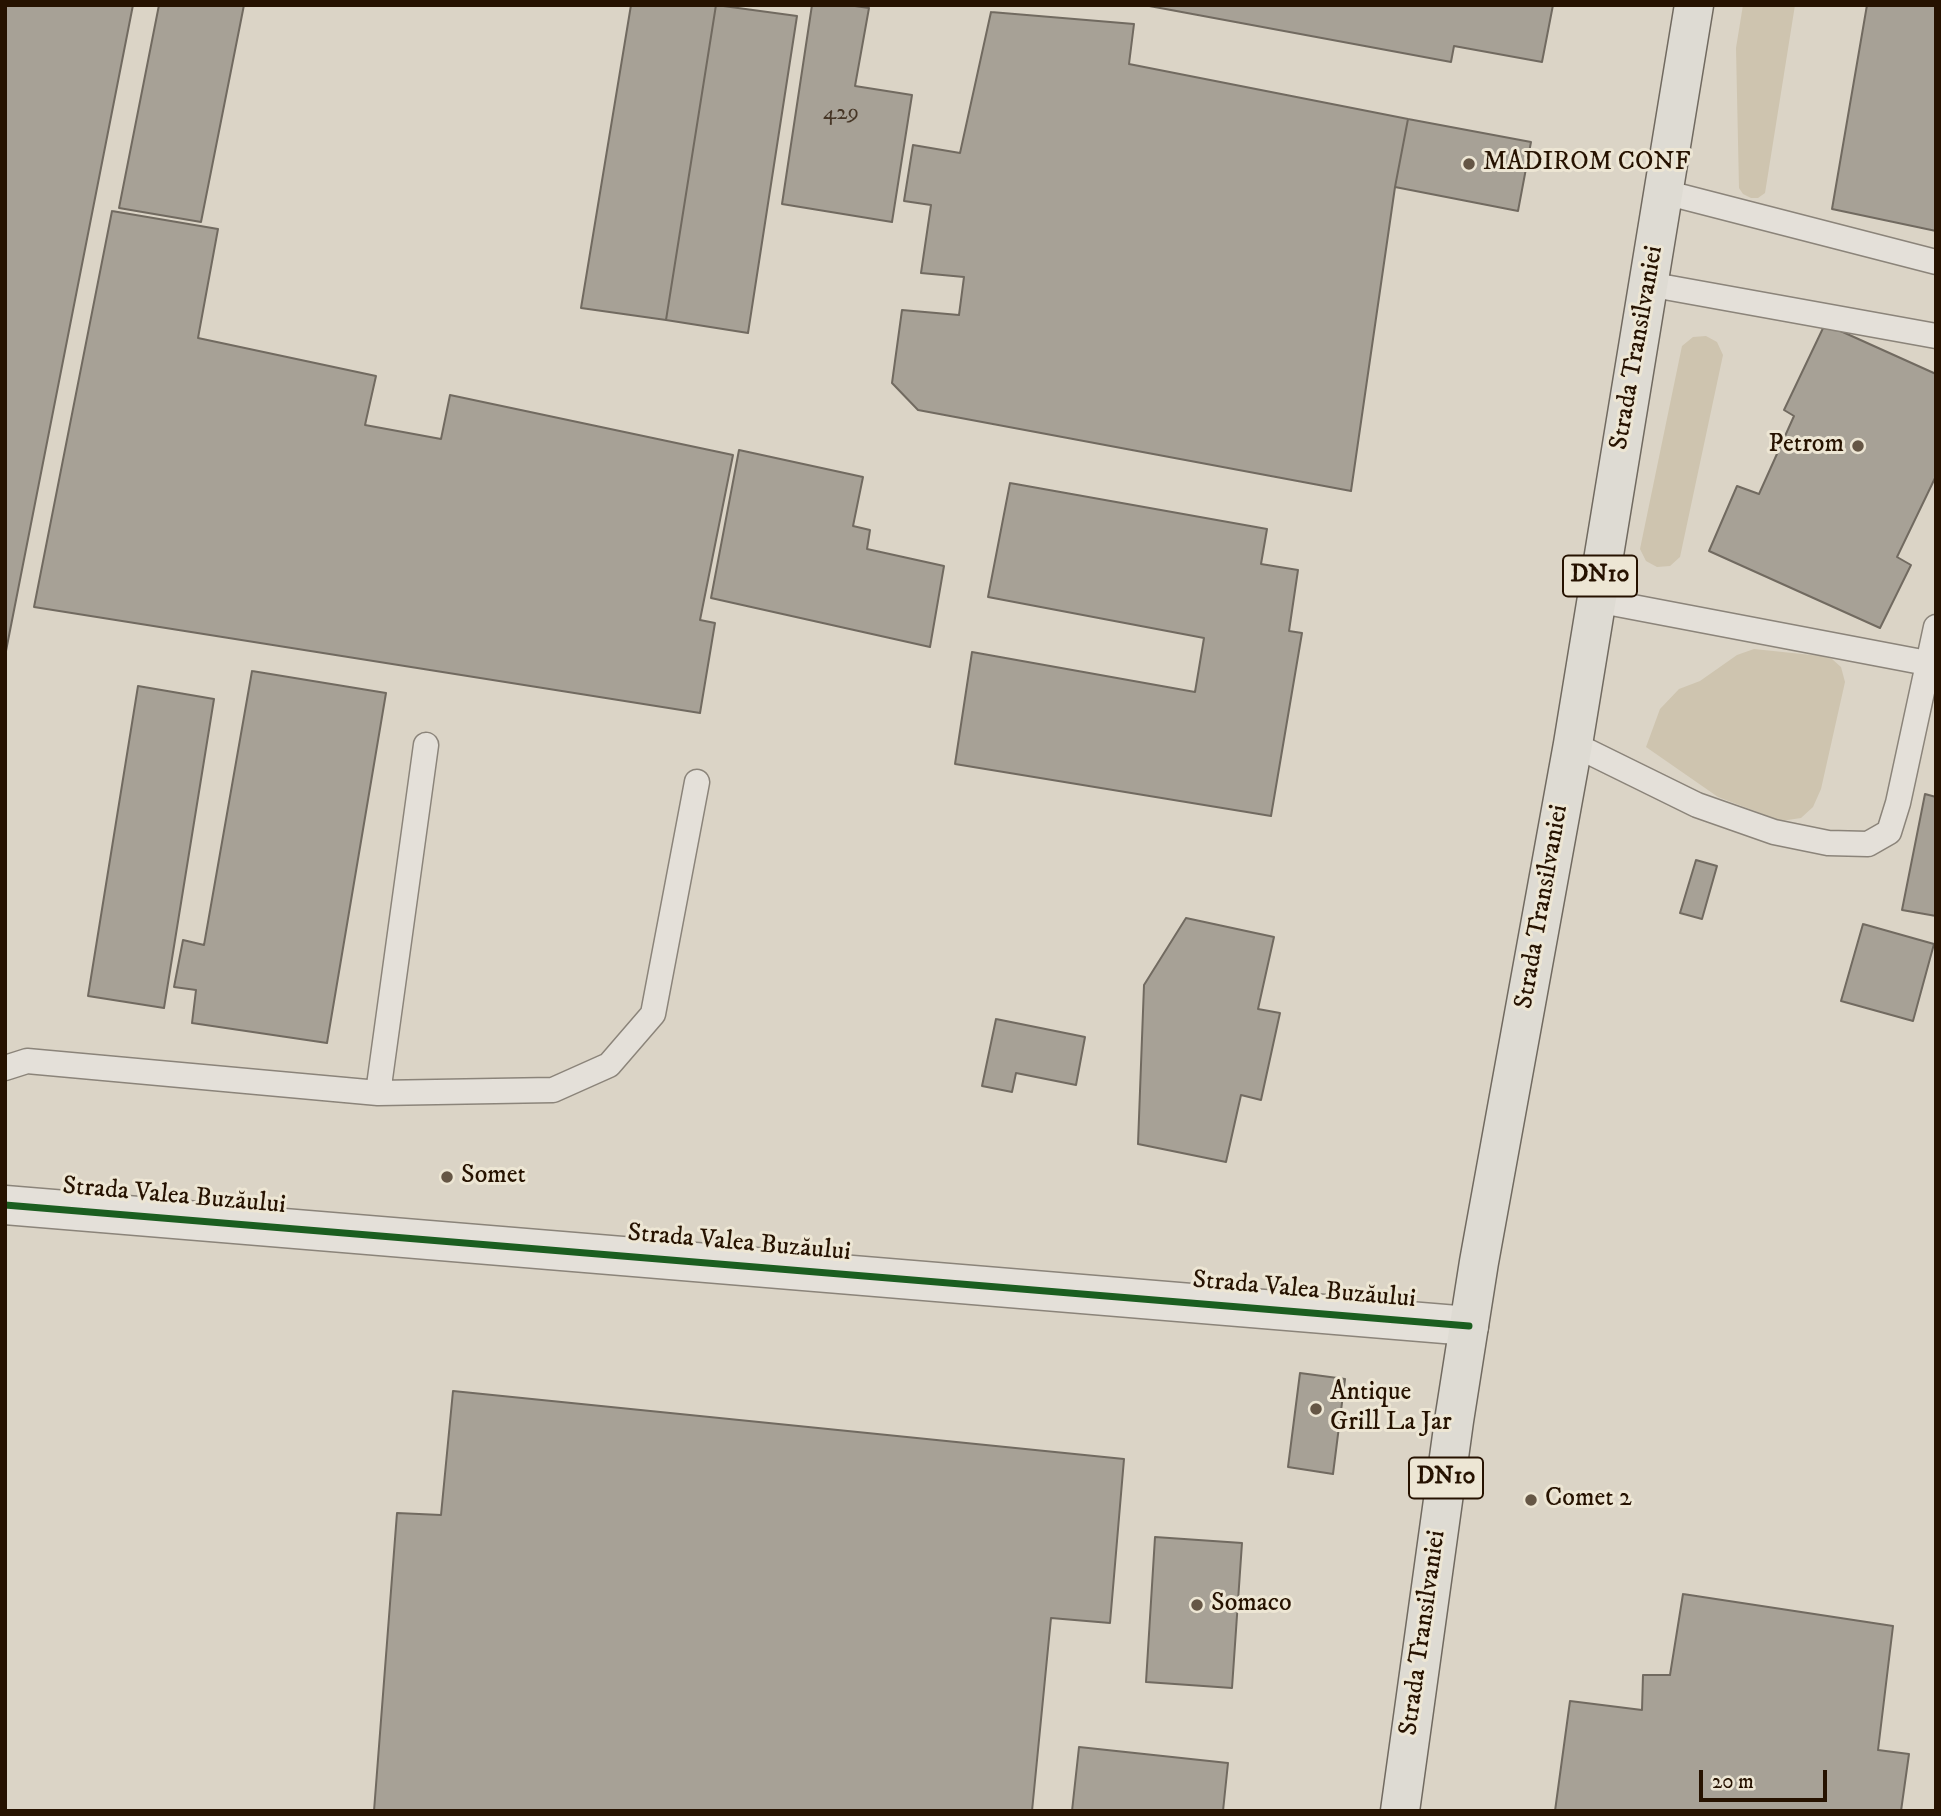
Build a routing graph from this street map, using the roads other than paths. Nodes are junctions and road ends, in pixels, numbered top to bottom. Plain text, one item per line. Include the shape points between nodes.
1 (1694, 5) edge
2 (1664, 192) junction
3 (1936, 262) edge
4 (1648, 284) junction
5 (1936, 336) edge
6 (1596, 600) junction
7 (1936, 626) edge
8 (1927, 663) junction
9 (1573, 744) junction
10 (426, 745) dead end
11 (697, 782) dead end
12 (5, 1068) edge
13 (378, 1093) junction
14 (5, 1205) edge
15 (1469, 1326) junction
16 (1400, 1811) edge

1 - 2 main road, Strada Transilvaniei / DN10
2 - 3 lane
2 - 4 main road, Strada Transilvaniei / DN10
4 - 5 lane
4 - 6 main road, Strada Transilvaniei / DN10
6 - 8 lane
6 - 9 main road, Strada Transilvaniei / DN10
7 - 8 lane
8 - 9 lane via 1889,832 1868,844 1828,843 1774,832 1697,805
9 - 15 main road, Strada Transilvaniei / DN10
10 - 13 lane
11 - 13 lane via 653,1014 609,1065 553,1090
12 - 13 lane via 27,1061
14 - 15 street, Strada Valea Buzăului
15 - 16 main road, Strada Transilvaniei / DN10

